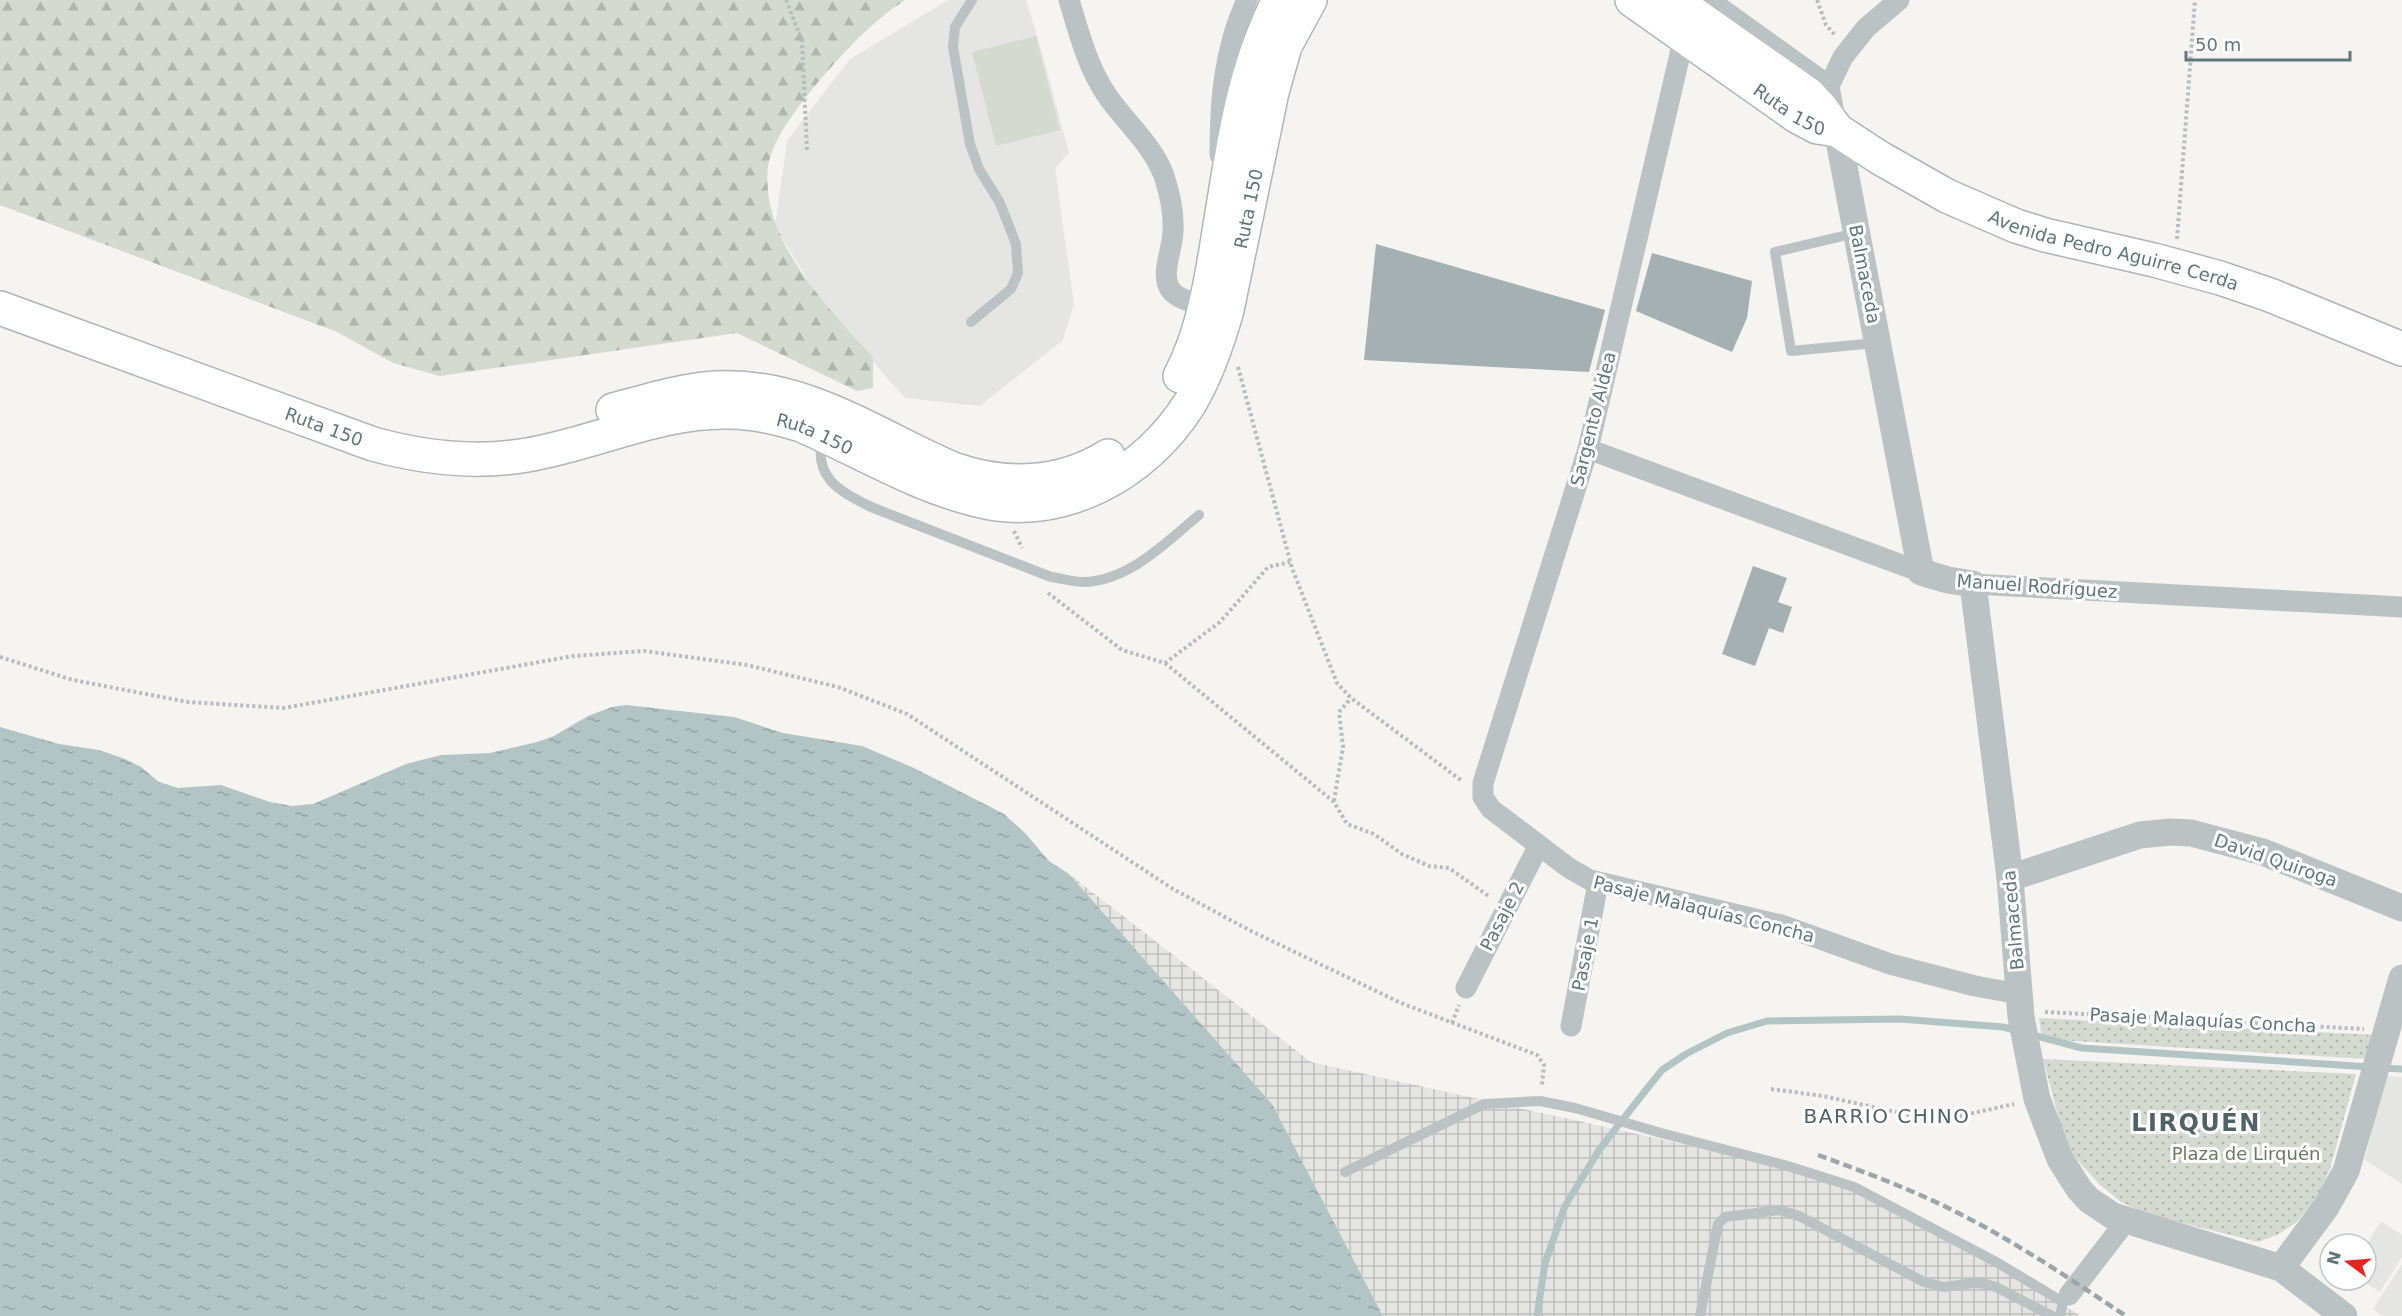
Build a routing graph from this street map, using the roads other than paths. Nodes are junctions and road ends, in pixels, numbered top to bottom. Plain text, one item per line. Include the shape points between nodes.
1 (972, 0) edge
2 (1069, 0) edge
3 (1247, 0) edge
4 (1280, 0) edge
5 (1310, 0) edge
6 (1632, 0) edge
7 (1674, 0) edge
8 (1709, 0) edge
9 (1899, 0) edge
10 (1684, 37) junction
11 (1828, 86) junction
12 (1837, 130) junction
13 (1224, 206) junction
14 (1857, 233) junction
15 (0, 286) edge
16 (1216, 307) junction
17 (0, 308) edge
18 (971, 322) dead end
19 (1878, 343) junction
20 (2402, 349) edge
21 (823, 435) junction
22 (1588, 449) junction
23 (1199, 515) dead end
24 (1921, 572) junction
25 (1973, 584) junction
26 (2402, 607) edge
27 (1483, 796) joint
28 (1539, 845) junction
29 (2010, 878) junction
30 (1598, 883) junction
31 (2402, 908) edge
32 (2402, 978) edge
33 (1466, 988) dead end
34 (2020, 1007) junction
35 (1571, 1026) dead end
36 (1345, 1172) dead end
37 (2126, 1221) junction
38 (2281, 1268) junction
39 (2066, 1298) junction
40 (1700, 1316) edge
41 (2052, 1316) edge
42 (2060, 1316) edge
43 (2344, 1316) edge

1 - 18 lane via 955,27 953,47 970,144 979,169 1000,202 1016,244 1018,273 1011,290
2 - 16 street via 1095,76 1164,176 1173,219 1168,284 1175,295
3 - 13 street via 1232,43 1222,94 1220,166
4 - 13 main road, Ruta 150 via 1250,69
5 - 16 main road, Ruta 150 via 1285,46
6 - 10 main road, Ruta 150
7 - 12 main road, Ruta 150 via 1808,94
8 - 11 street
9 - 11 street via 1848,49
10 - 12 main road, Ruta 150 via 1798,117 1817,127
10 - 22 street, Sargento Aldea
11 - 12 street, Balmaceda
12 - 14 street, Balmaceda
12 - 20 main road, Avenida Pedro Aguirre Cerda via 1913,178 1981,212 2045,235 2176,265 2270,295
13 - 16 main road, Ruta 150
14 - 19 street, Balmaceda
14 - 19 lane via 1775,252 1791,351
15 - 16 main road, Ruta 150 via 372,421 422,434 504,436 690,391 744,388 815,404 952,469 1009,482 1046,479 1082,469 1144,428 1182,373
16 - 21 main road, Ruta 150 via 1220,337 1200,384 1175,423 1145,455 1110,480 1073,497 1036,505 978,501 933,486
17 - 21 main road, Ruta 150 via 357,438 422,456 475,459 527,455 702,413 778,418
19 - 24 street, Balmaceda
21 - 23 lane via 819,454 824,473 845,494 1051,577 1082,582 1105,579 1142,562
22 - 24 street, Manuel Rodríguez
22 - 27 street, Sargento Aldea via 1483,783
24 - 25 street, Manuel Rodríguez
25 - 26 street, Manuel Rodríguez
25 - 29 street, Balmaceda
27 - 28 street, Pasaje Malaquías Concha via 1491,808
28 - 30 street, Pasaje Malaquías Concha
28 - 33 street, Pasaje 2
29 - 31 street, David Quiroga via 2140,835 2191,833 2263,852
29 - 34 street, Balmaceda
30 - 34 street, Pasaje Malaquías Concha via 1781,925
30 - 35 street, Pasaje 1
32 - 38 street via 2339,1185
34 - 37 street, Balmaceda via 2037,1100 2060,1159 2079,1189 2101,1209
36 - 39 lane via 1484,1104 1540,1101 1854,1187
37 - 38 street, Balmaceda
37 - 39 street
38 - 43 street
39 - 42 lane
40 - 41 lane via 1718,1224 1725,1217 1779,1210 1799,1216 1924,1282 1944,1287 1986,1284

